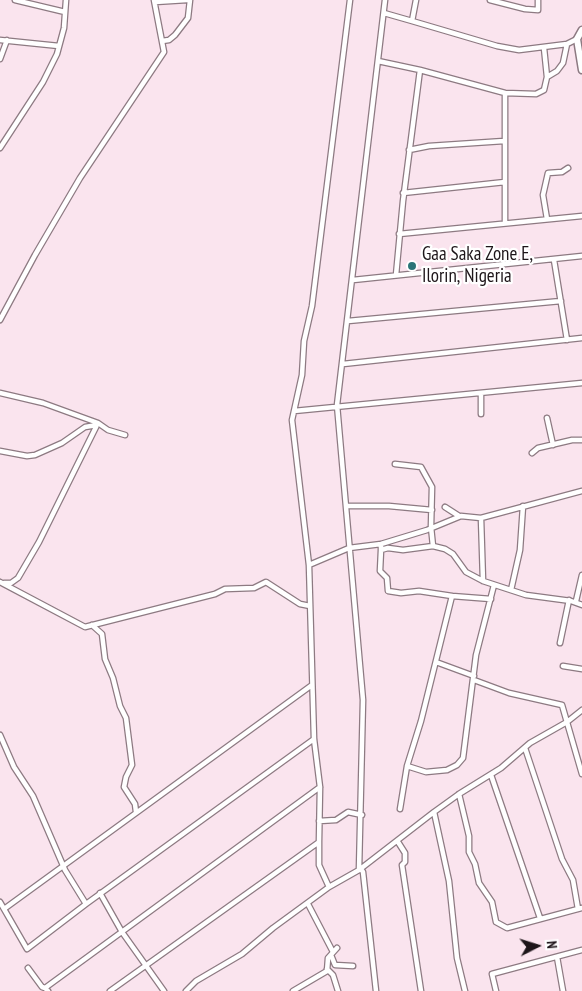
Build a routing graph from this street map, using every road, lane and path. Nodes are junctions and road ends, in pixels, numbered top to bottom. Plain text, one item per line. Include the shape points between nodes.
1 (15, 0) edge
2 (66, 0) edge
3 (189, 0) edge
4 (350, 0) edge
5 (385, 0) edge
6 (416, 0) edge
7 (490, 0) edge
8 (538, 0) edge
9 (154, 1) edge
10 (65, 12) junction
11 (384, 13) junction
12 (412, 21) junction
13 (582, 30) edge
14 (577, 39) junction
15 (0, 40) edge
16 (7, 40) junction
17 (162, 41) junction
18 (567, 44) junction
19 (59, 46) junction
20 (544, 48) junction
21 (0, 58) edge
22 (378, 61) junction
23 (420, 70) junction
24 (582, 70) edge
25 (547, 77) junction
26 (505, 93) junction
27 (504, 141) junction
28 (0, 148) edge
29 (409, 150) junction
30 (568, 168) dead end
31 (505, 182) junction
32 (403, 194) junction
33 (582, 216) edge
34 (547, 219) junction
35 (505, 223) junction
36 (399, 234) junction
37 (582, 256) edge
38 (554, 260) junction
39 (396, 275) junction
40 (353, 280) junction
41 (561, 302) junction
42 (0, 320) edge
43 (348, 321) junction
44 (582, 338) edge
45 (567, 340) junction
46 (342, 364) junction
47 (582, 383) edge
48 (0, 393) edge
49 (481, 394) junction
50 (337, 405) junction
51 (294, 411) junction
52 (481, 414) dead end
53 (547, 418) dead end
54 (98, 424) junction
55 (125, 435) dead end
56 (582, 440) edge
57 (553, 445) junction
58 (0, 451) edge
59 (532, 453) dead end
60 (395, 464) dead end
61 (582, 491) edge
62 (346, 506) junction
63 (523, 506) junction
64 (445, 507) dead end
65 (432, 510) junction
66 (461, 516) junction
67 (481, 518) junction
68 (431, 527) junction
69 (381, 544) junction
70 (433, 546) junction
71 (350, 548) junction
72 (381, 550) junction
73 (309, 565) junction
74 (582, 575) edge
75 (483, 581) junction
76 (1, 582) edge
77 (494, 585) junction
78 (511, 590) junction
79 (452, 596) junction
80 (491, 599) junction
81 (569, 600) junction
82 (576, 601) junction
83 (582, 604) edge
84 (310, 606) junction
85 (92, 625) junction
86 (560, 643) dead end
87 (436, 662) junction
88 (563, 666) dead end
89 (582, 669) edge
90 (474, 678) junction
91 (312, 684) junction
92 (582, 710) edge
93 (567, 722) junction
94 (0, 735) edge
95 (314, 739) junction
96 (525, 748) junction
97 (407, 766) junction
98 (582, 774) edge
99 (491, 775) junction
100 (320, 787) junction
101 (459, 794) junction
102 (400, 808) dead end
103 (136, 812) junction
104 (434, 812) junction
105 (362, 815) junction
106 (319, 821) junction
107 (319, 842) junction
108 (398, 842) junction
109 (63, 866) junction
110 (360, 869) junction
111 (329, 888) junction
112 (100, 893) junction
113 (0, 902) edge
114 (86, 904) junction
115 (308, 904) junction
116 (580, 908) edge
117 (4, 909) junction
118 (540, 918) junction
119 (122, 932) junction
120 (337, 948) dead end
121 (582, 950) edge
122 (332, 953) junction
123 (557, 957) junction
124 (144, 965) junction
125 (335, 965) junction
126 (353, 966) dead end
127 (28, 968) dead end
128 (327, 969) junction
129 (331, 973) junction
130 (47, 989) edge
131 (110, 991) edge
132 (164, 991) edge
133 (186, 991) edge
134 (293, 991) edge
135 (338, 991) edge
136 (376, 991) edge
137 (421, 991) edge
138 (465, 991) edge
139 (496, 991) edge
140 (563, 991) edge

1 - 10 street
2 - 10 street
3 - 9 street
3 - 17 street via 188,18 175,35
4 - 51 street via 312,306
5 - 11 street
6 - 12 street
7 - 8 street via 538,10
9 - 17 street
10 - 19 street
11 - 12 street
11 - 22 street
12 - 20 street via 497,46 519,50
13 - 14 street
14 - 18 street
14 - 24 street
15 - 16 street
16 - 19 street
16 - 21 street
17 - 42 street via 164,52 80,178
18 - 20 street
18 - 25 street via 563,63
19 - 28 street via 47,74
20 - 25 street
22 - 23 street
22 - 40 street
23 - 26 street
23 - 29 street
25 - 26 street via 544,90 536,94
26 - 27 street
27 - 29 street
27 - 31 street
29 - 32 street
30 - 34 street via 548,174 543,195
31 - 32 street
31 - 35 street
32 - 36 street
33 - 34 street
34 - 35 street
35 - 36 street
36 - 39 street
37 - 38 street
38 - 39 street
38 - 41 street
39 - 40 street
40 - 43 street
41 - 43 street
41 - 45 street
43 - 46 street
44 - 45 street
45 - 46 street
46 - 50 street
47 - 49 street
48 - 54 street via 43,403
49 - 50 street
49 - 52 street
50 - 51 street
50 - 62 street
51 - 73 street via 292,420
53 - 57 street
54 - 55 street
54 - 58 street via 85,427 62,443 35,455
54 - 76 street via 18,578 11,583
56 - 57 street
57 - 59 street via 538,448
60 - 65 street via 422,469 433,489
61 - 63 street
62 - 65 street
62 - 71 street
63 - 67 street
63 - 78 street via 520,550
64 - 66 street
65 - 68 street
66 - 67 street
66 - 68 street
67 - 75 street
68 - 69 street
68 - 70 street
69 - 71 street
69 - 72 street
70 - 72 street
70 - 75 street via 450,552 466,572
71 - 73 street
71 - 105 street via 363,700
72 - 79 street via 380,571 387,578 388,592 419,590
73 - 84 street
74 - 82 street
75 - 77 street
76 - 85 street via 81,626
77 - 78 street
77 - 80 street
78 - 81 street via 540,598
79 - 80 street
79 - 87 street
80 - 90 street via 476,656
81 - 82 street
81 - 86 street
82 - 83 street
84 - 85 street via 300,604 266,582 254,588 225,588 215,594
84 - 91 street
85 - 103 street via 102,634 105,660 126,718 132,766 124,787 135,804
87 - 90 street
87 - 97 street
88 - 89 street
90 - 93 street via 509,693 562,705
90 - 97 street via 461,760 447,770 426,772
91 - 95 street
91 - 103 street
92 - 93 street
93 - 96 street
93 - 98 street
94 - 109 street via 33,796
95 - 100 street
95 - 112 street
96 - 99 street
96 - 116 street
97 - 102 street
99 - 101 street
99 - 118 street
100 - 106 street
100 - 119 street
101 - 104 street
101 - 118 street via 469,836 469,852 479,883 492,902 496,922 507,928
103 - 109 street
104 - 108 street
104 - 138 street via 449,881 457,958
105 - 106 street via 348,812 336,820
105 - 110 street
106 - 107 street
107 - 111 street via 319,865
107 - 124 street
108 - 110 street
108 - 137 street via 405,853 402,865
109 - 114 street
109 - 117 street
110 - 111 street
110 - 136 street via 363,872
111 - 115 street
112 - 114 street
112 - 119 street
113 - 117 street
114 - 117 street via 27,949
115 - 122 street
115 - 133 street
116 - 118 street
119 - 124 street
119 - 130 street
120 - 122 street
121 - 123 street
122 - 125 street
122 - 128 street
123 - 139 street via 492,974
123 - 140 street
124 - 131 street
124 - 132 street
125 - 126 street
125 - 129 street
127 - 130 street
128 - 129 street
128 - 134 street via 318,978
129 - 135 street

